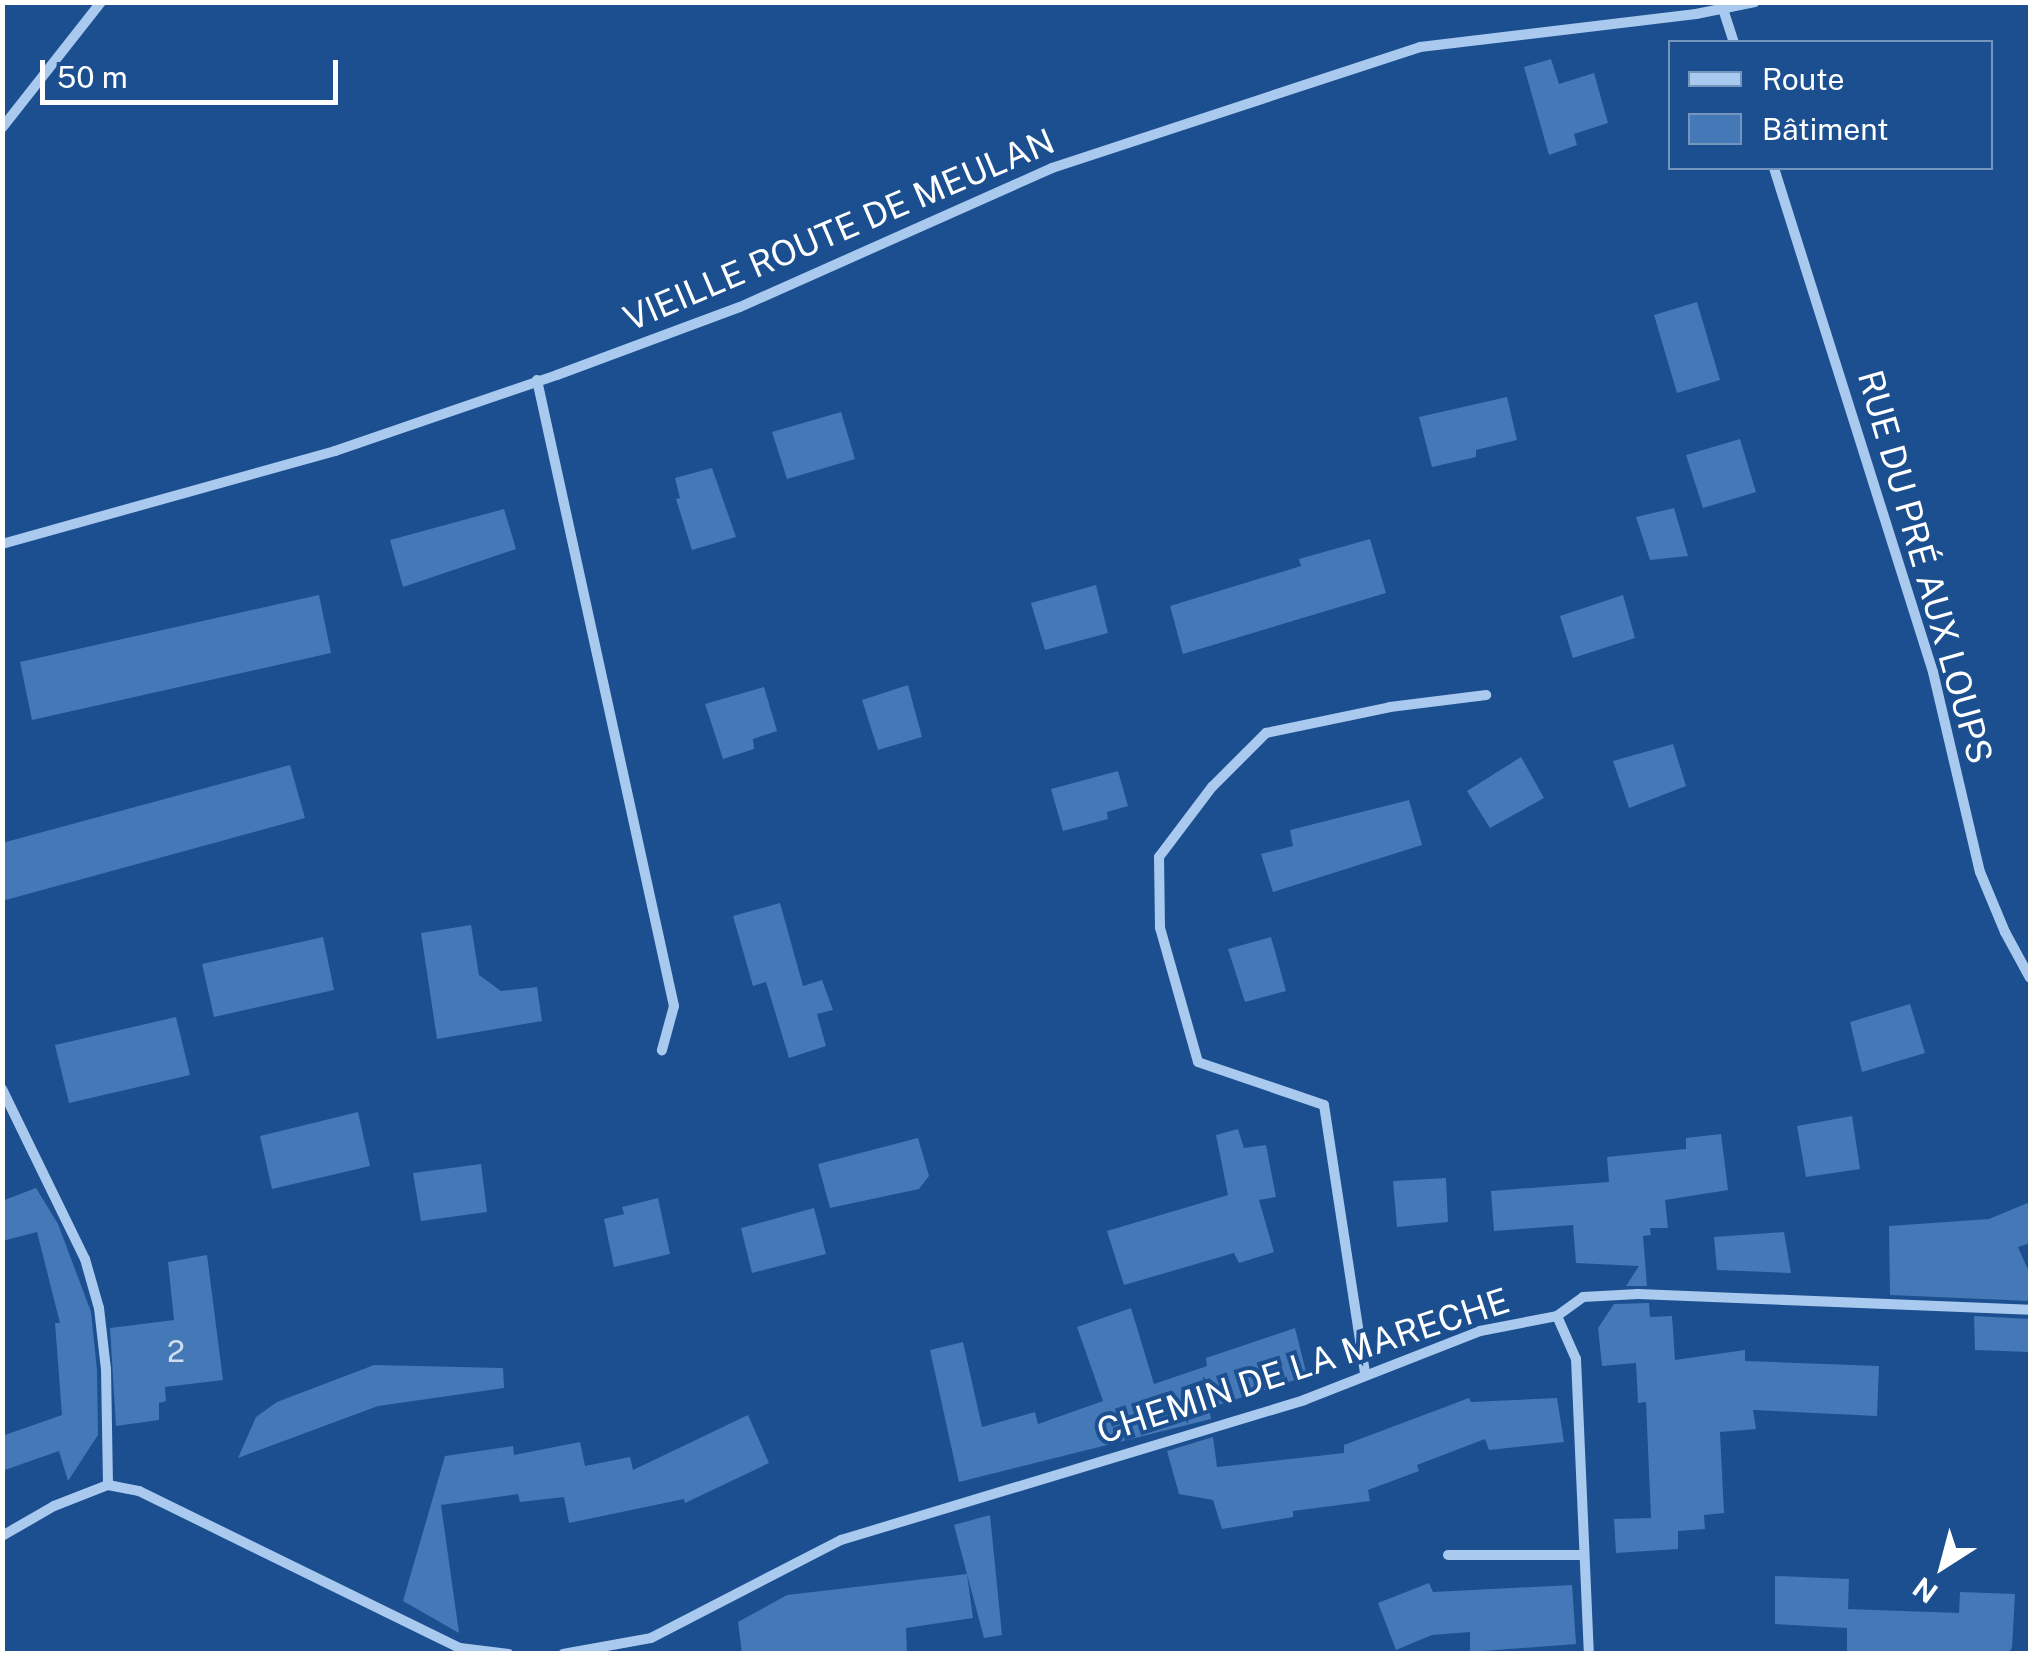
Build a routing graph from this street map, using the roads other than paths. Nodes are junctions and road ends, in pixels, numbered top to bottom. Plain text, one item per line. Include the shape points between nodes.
1 (101, 2) edge
2 (1755, 2) edge
3 (1724, 9) junction
4 (1733, 40) edge
5 (2, 128) edge
6 (1775, 170) edge
7 (537, 380) junction
8 (2, 544) edge
9 (1486, 695) dead end
10 (2030, 978) edge
11 (662, 1050) dead end
12 (2, 1089) edge
13 (2030, 1310) edge
14 (1557, 1316) junction
15 (1365, 1373) junction
16 (108, 1486) junction
17 (2, 1536) edge
18 (1448, 1555) dead end
19 (1584, 1555) junction
20 (509, 1654) edge
21 (563, 1654) edge
22 (1589, 1654) edge

1 - 5 street
2 - 3 street
3 - 4 street
3 - 7 street, VIEILLE ROUTE DE MEULAN via 1420,47 1052,168 740,307
6 - 10 street, RUE DU PRÉ AUX LOUPS via 1933,672 1980,872
7 - 8 street, VIEILLE ROUTE DE MEULAN via 336,451
7 - 11 street via 674,1006
9 - 15 street via 1266,733 1212,787 1159,857 1160,928 1198,1062 1324,1105
12 - 16 street via 85,1260 99,1308
13 - 14 street, CHEMIN DE LA MARECHE via 1638,1294 1582,1297
14 - 15 street, CHEMIN DE LA MARECHE via 1480,1331
14 - 19 street via 1576,1358
15 - 21 street, CHEMIN DE LA MARECHE via 1304,1400 841,1540 652,1638
16 - 17 street
16 - 20 street via 140,1491 460,1648
18 - 19 street
19 - 22 street

